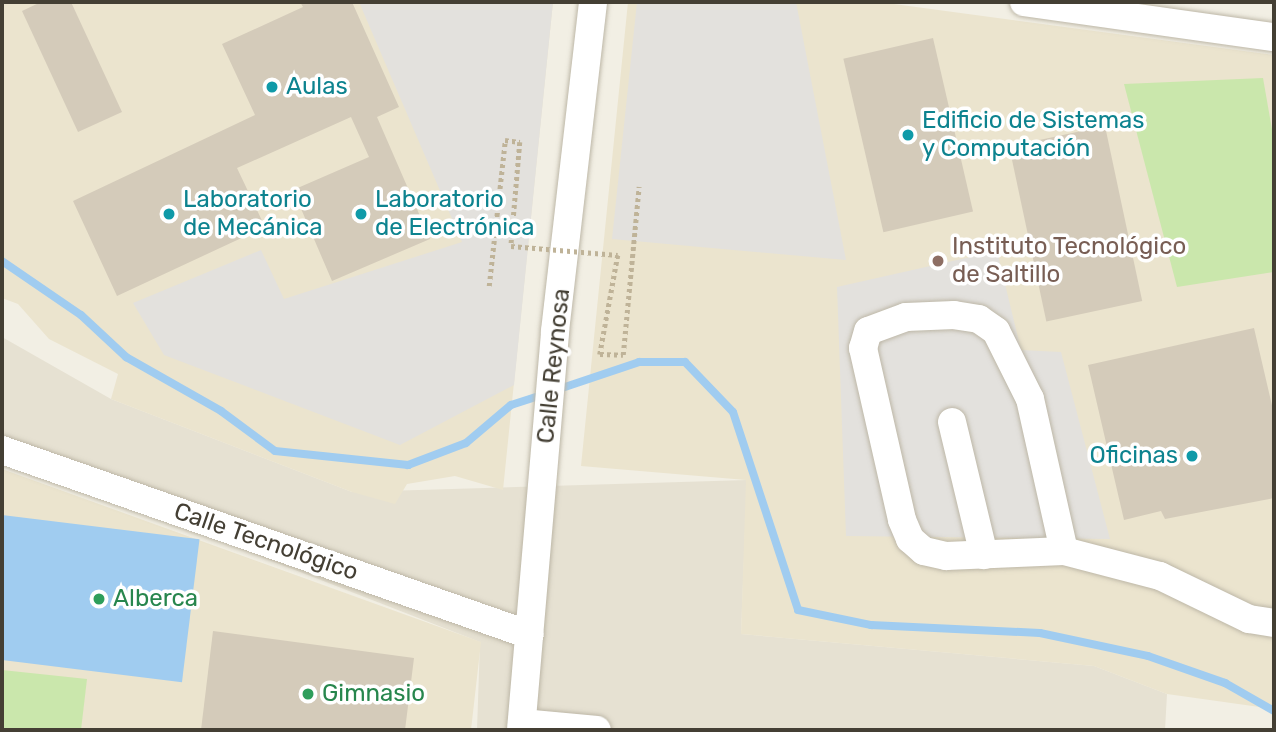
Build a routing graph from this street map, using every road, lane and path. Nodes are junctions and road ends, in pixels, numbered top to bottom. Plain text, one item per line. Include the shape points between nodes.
1 (593, 2) edge
2 (1024, 2) edge
3 (1274, 37) edge
4 (639, 187) dead end
5 (489, 286) dead end
6 (952, 422) dead end
7 (2, 450) edge
8 (1064, 551) junction
9 (984, 555) junction
10 (1274, 622) edge
11 (530, 635) junction
12 (521, 727) edge
13 (597, 730) edge

1 - 11 street, Calle Reynosa via 555,331
2 - 3 street
4 - 5 path, bridge via 623,355 600,354 618,255 511,246 520,142 505,140
6 - 9 street
7 - 11 street, Calle Tecnológico
8 - 9 street
8 - 9 street via 1030,399 996,331 979,319 954,315 883,321 868,331 863,348 910,539 923,551 946,556
8 - 10 street via 1160,576 1249,619
11 - 12 street, Calle Reynosa
12 - 13 street

